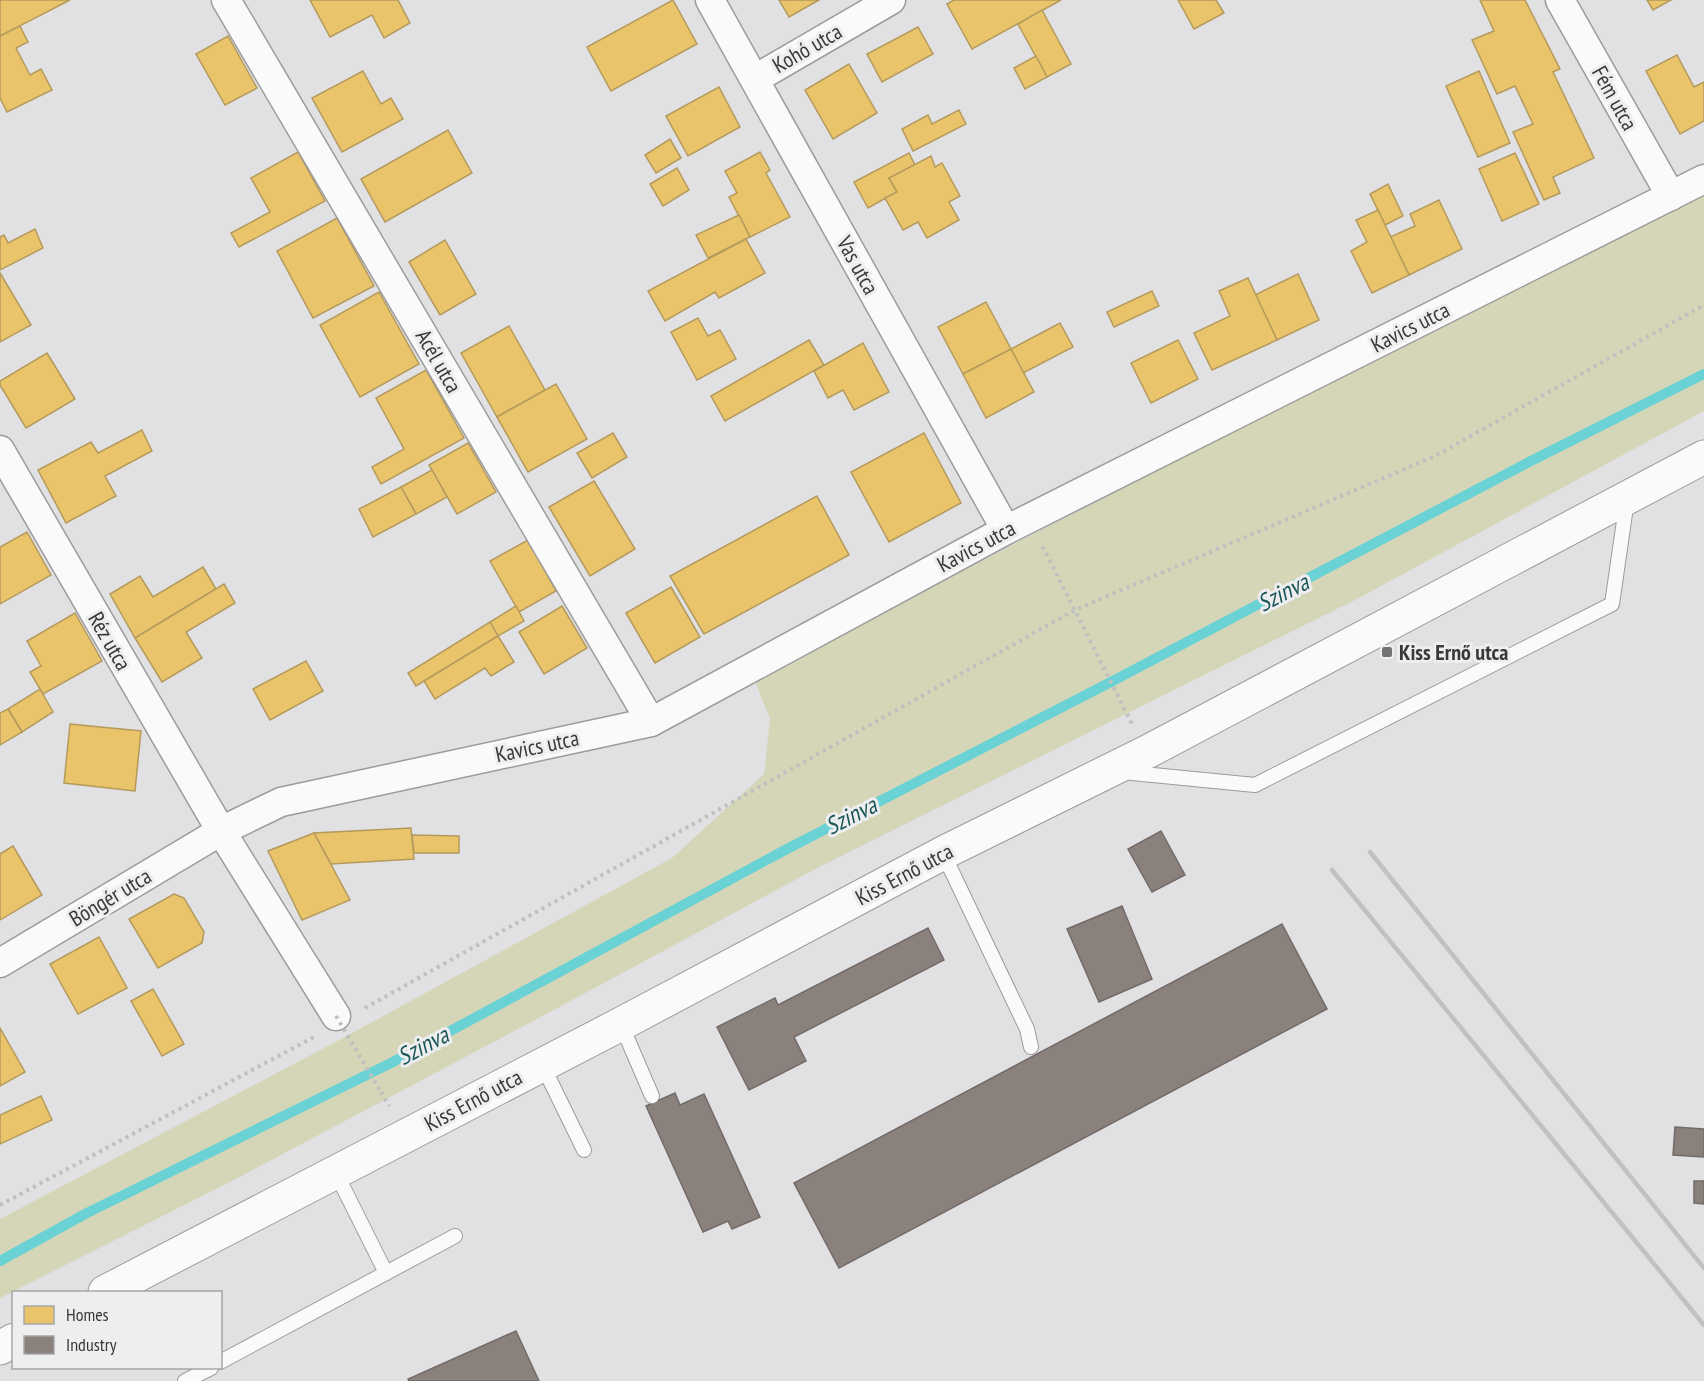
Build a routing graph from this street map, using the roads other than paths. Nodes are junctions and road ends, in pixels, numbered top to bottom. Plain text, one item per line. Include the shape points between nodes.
1 (226, 0) edge
2 (710, 0) edge
3 (891, 0) edge
4 (1560, 0) edge
5 (755, 79) junction
6 (1704, 179) edge
7 (1671, 196) junction
8 (0, 450) edge
9 (1704, 457) edge
10 (1628, 497) junction
11 (1006, 530) junction
12 (651, 722) junction
13 (1108, 771) junction
14 (221, 831) junction
15 (943, 853) junction
16 (0, 963) edge
17 (334, 1024) road end
18 (621, 1024) junction
19 (1031, 1047) dead end
20 (542, 1064) junction
21 (652, 1095) dead end
22 (584, 1150) dead end
23 (335, 1171) junction
24 (455, 1236) dead end
25 (386, 1273) junction
26 (109, 1291) edge
27 (222, 1361) edge
28 (209, 1369) edge
29 (185, 1381) edge

1 - 12 street, Acél utca
2 - 5 street, Vas utca
3 - 5 street, Kohó utca
4 - 7 street, Fém utca
5 - 11 street, Vas utca
6 - 7 street, Kavics utca
7 - 11 street, Kavics utca
8 - 14 street, Réz utca
9 - 10 street, Kiss Ernő utca
10 - 13 street, Kiss Ernő utca
10 - 13 lane via 1612,604 1255,785
11 - 12 street, Kavics utca
12 - 14 street, Kavics utca via 281,802
13 - 15 street, Kiss Ernő utca
14 - 16 street, Böngér utca
14 - 17 street, Réz utca
15 - 18 street, Kiss Ernő utca
15 - 19 lane via 1027,1029
18 - 20 street, Kiss Ernő utca
18 - 21 lane
20 - 22 lane
20 - 23 street, Kiss Ernő utca
23 - 25 lane
23 - 26 street, Kiss Ernő utca
24 - 25 lane
25 - 27 lane
28 - 29 lane

